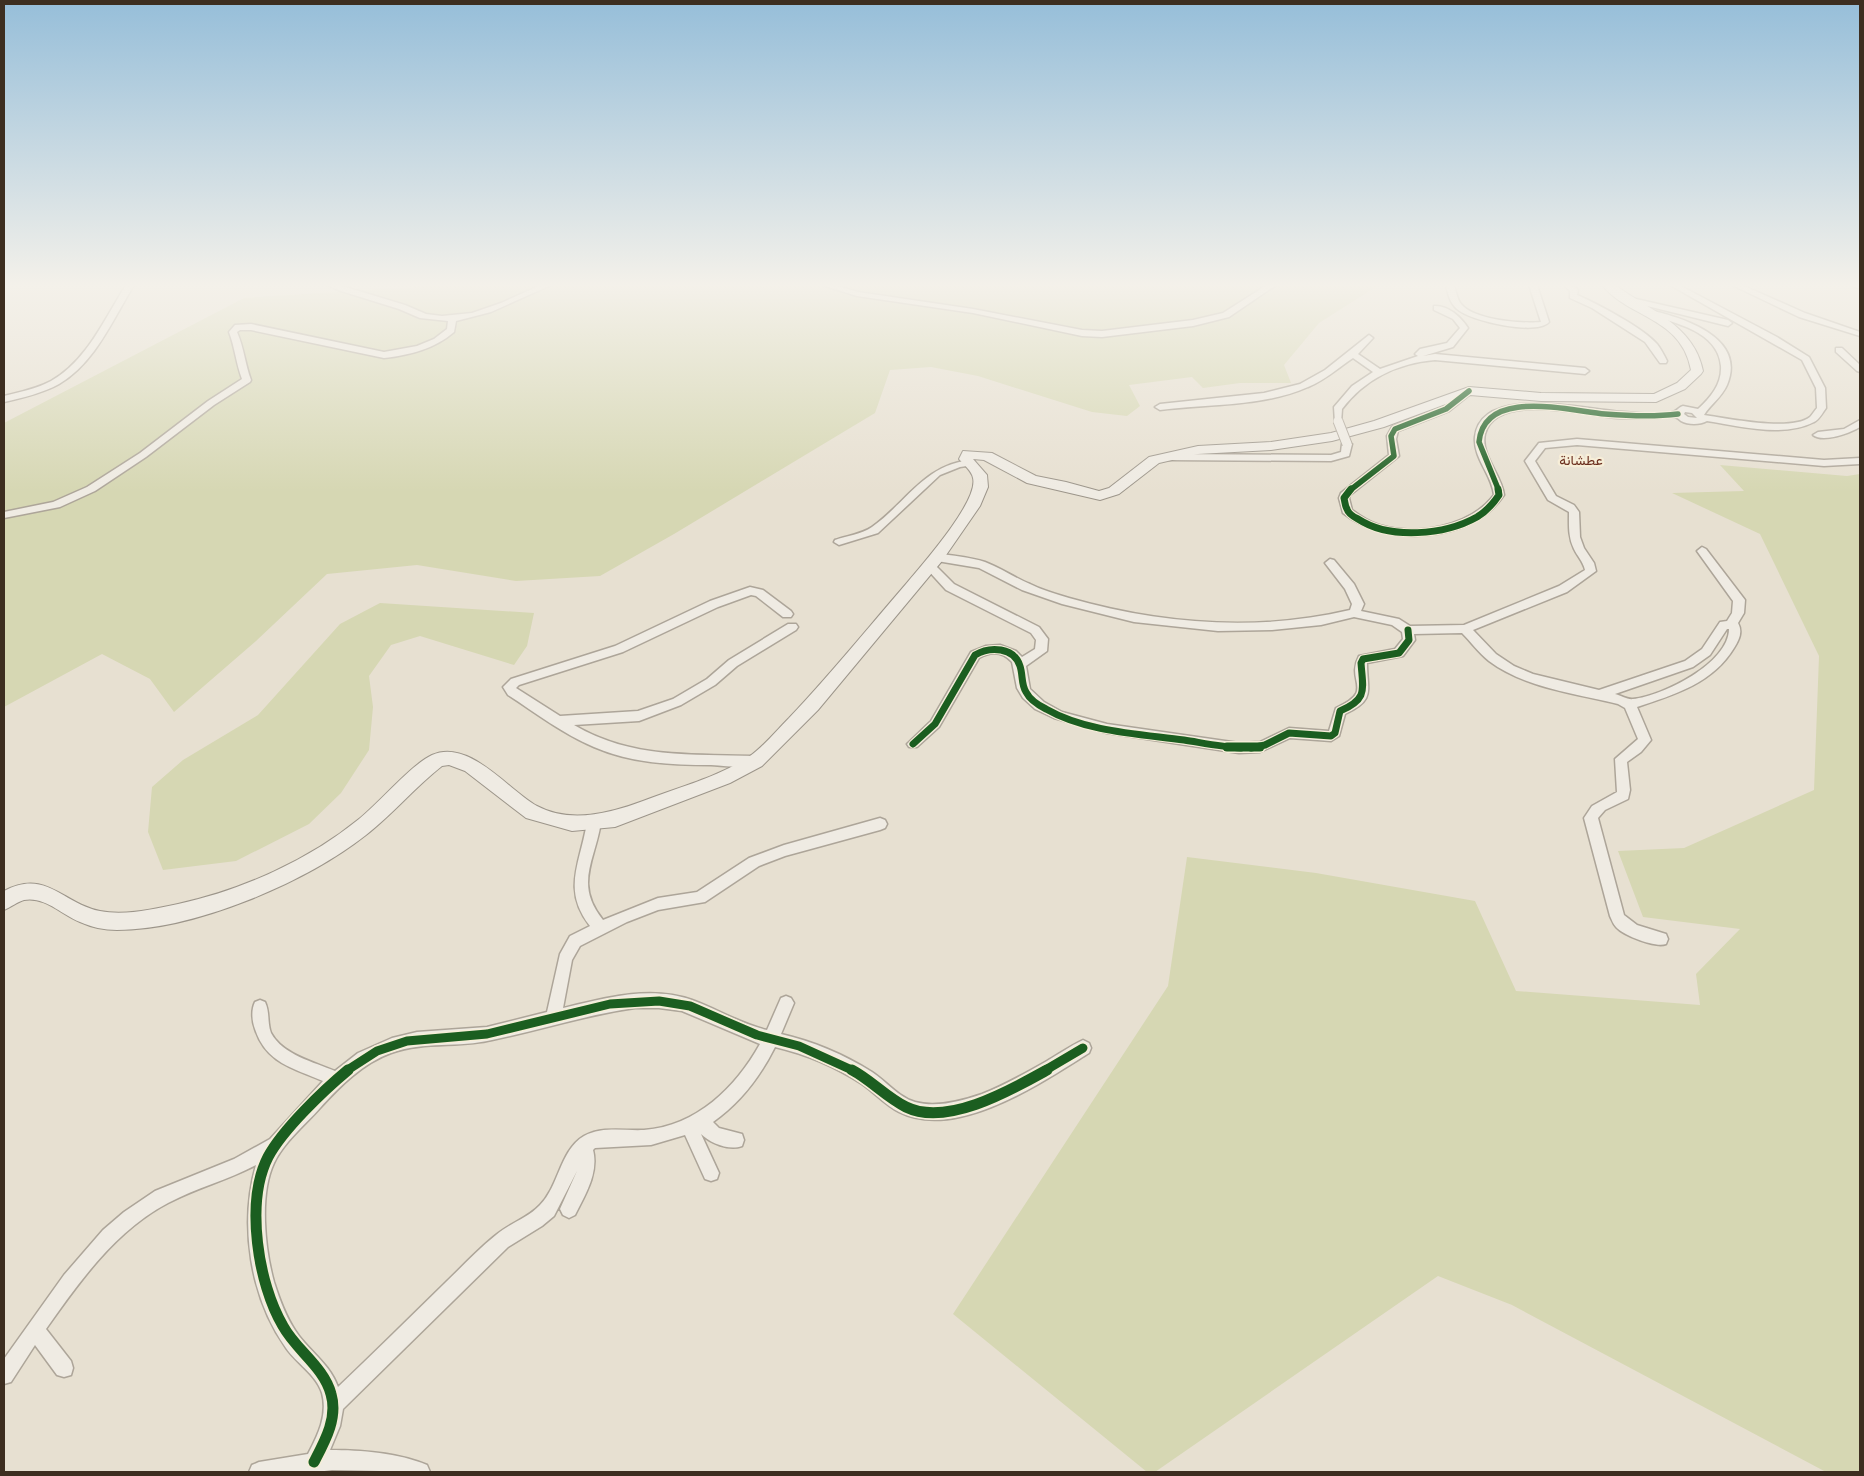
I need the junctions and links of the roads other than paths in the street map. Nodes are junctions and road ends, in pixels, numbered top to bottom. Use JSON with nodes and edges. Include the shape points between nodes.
{"nodes":[{"id":1,"x":84,"y":354,"type":"edge"},
{"id":2,"x":240,"y":354,"type":"edge"},
{"id":3,"x":379,"y":354,"type":"edge"},
{"id":4,"x":392,"y":354,"type":"edge"},
{"id":5,"x":1353,"y":354,"type":"joint"},
{"id":6,"x":1419,"y":354,"type":"edge"},
{"id":7,"x":1659,"y":354,"type":"edge"},
{"id":8,"x":1692,"y":354,"type":"edge"},
{"id":9,"x":1722,"y":354,"type":"edge"},
{"id":10,"x":1796,"y":354,"type":"edge"},
{"id":11,"x":1807,"y":354,"type":"edge"},
{"id":12,"x":1843,"y":354,"type":"edge"},
{"id":13,"x":1413,"y":359,"type":"junction"},
{"id":14,"x":1663,"y":361,"type":"dead end"},
{"id":15,"x":1819,"y":362,"type":"dead end"},
{"id":16,"x":1860,"y":369,"type":"edge"},
{"id":17,"x":1585,"y":371,"type":"dead end"},
{"id":18,"x":1379,"y":372,"type":"junction"},
{"id":19,"x":1823,"y":372,"type":"dead end"},
{"id":20,"x":1469,"y":390,"type":"junction"},
{"id":21,"x":4,"y":399,"type":"edge"},
{"id":22,"x":1160,"y":407,"type":"dead end"},
{"id":23,"x":1700,"y":412,"type":"junction"},
{"id":24,"x":1682,"y":417,"type":"junction"},
{"id":25,"x":1840,"y":423,"type":"dead end"},
{"id":26,"x":1860,"y":423,"type":"edge"},
{"id":27,"x":1169,"y":457,"type":"junction"},
{"id":28,"x":1860,"y":461,"type":"edge"},
{"id":29,"x":971,"y":463,"type":"junction"},
{"id":30,"x":4,"y":515,"type":"edge"},
{"id":31,"x":839,"y":542,"type":"dead end"},
{"id":32,"x":1702,"y":551,"type":"dead end"},
{"id":33,"x":933,"y":562,"type":"junction"},
{"id":34,"x":1330,"y":563,"type":"dead end"},
{"id":35,"x":1354,"y":613,"type":"junction"},
{"id":36,"x":787,"y":614,"type":"dead end"},
{"id":37,"x":1730,"y":624,"type":"junction"},
{"id":38,"x":792,"y":626,"type":"dead end"},
{"id":39,"x":1465,"y":629,"type":"junction"},
{"id":40,"x":1408,"y":630,"type":"junction"},
{"id":41,"x":1020,"y":664,"type":"junction"},
{"id":42,"x":1601,"y":694,"type":"junction"},
{"id":43,"x":1630,"y":705,"type":"junction"},
{"id":44,"x":560,"y":721,"type":"junction"},
{"id":45,"x":913,"y":744,"type":"dead end"},
{"id":46,"x":756,"y":761,"type":"junction"},
{"id":47,"x":594,"y":822,"type":"junction"},
{"id":48,"x":880,"y":824,"type":"dead end"},
{"id":49,"x":4,"y":901,"type":"edge"},
{"id":50,"x":600,"y":927,"type":"junction"},
{"id":51,"x":1661,"y":939,"type":"dead end"},
{"id":52,"x":786,"y":1003,"type":"dead end"},
{"id":53,"x":260,"y":1007,"type":"dead end"},
{"id":54,"x":553,"y":1019,"type":"junction"},
{"id":55,"x":771,"y":1040,"type":"junction"},
{"id":56,"x":1084,"y":1048,"type":"dead end"},
{"id":57,"x":336,"y":1079,"type":"junction"},
{"id":58,"x":695,"y":1124,"type":"junction"},
{"id":59,"x":736,"y":1140,"type":"dead end"},
{"id":60,"x":276,"y":1144,"type":"junction"},
{"id":61,"x":584,"y":1146,"type":"junction"},
{"id":62,"x":711,"y":1174,"type":"dead end"},
{"id":63,"x":569,"y":1210,"type":"dead end"},
{"id":64,"x":35,"y":1330,"type":"junction"},
{"id":65,"x":64,"y":1368,"type":"dead end"},
{"id":66,"x":4,"y":1375,"type":"edge"},
{"id":67,"x":334,"y":1404,"type":"junction"},
{"id":68,"x":314,"y":1462,"type":"junction"},
{"id":69,"x":259,"y":1472,"type":"edge"},
{"id":70,"x":420,"y":1472,"type":"edge"}],
"edges":[{"from":1,"to":21,"type":"street","via":[[72,370],[47,386]]},
{"from":2,"to":30,"type":"street","via":[[247,380],[143,455],[85,493],[56,505]]},
{"from":3,"to":4,"type":"street"},
{"from":5,"to":18,"type":"street"},
{"from":5,"to":22,"type":"street","via":[[1319,378],[1299,387],[1277,393]]},
{"from":6,"to":13,"type":"street"},
{"from":7,"to":14,"type":"street"},
{"from":8,"to":20,"type":"main road","via":[[1697,361],[1697,371],[1691,379],[1656,398],[1583,399]]},
{"from":9,"to":23,"type":"street","via":[[1726,375],[1724,384]]},
{"from":10,"to":19,"type":"street"},
{"from":11,"to":15,"type":"street"},
{"from":12,"to":16,"type":"street"},
{"from":13,"to":17,"type":"street","via":[[1435,357]]},
{"from":13,"to":18,"type":"street"},
{"from":18,"to":27,"type":"street","bridge":true,"via":[[1340,404],[1336,412],[1347,444],[1346,454],[1339,458]]},
{"from":20,"to":24,"type":"street","via":[[1446,409],[1395,429],[1391,436],[1395,452],[1392,458],[1346,493],[1347,511],[1379,529],[1438,530],[1469,521],[1497,499],[1499,490],[1480,446],[1483,426],[1497,412],[1516,406]]},
{"from":20,"to":27,"type":"main road","via":[[1332,437],[1271,446],[1198,450]]},
{"from":23,"to":24,"type":"street"},
{"from":23,"to":24,"type":"street","via":[[1683,409]]},
{"from":23,"to":25,"type":"street","via":[[1712,412],[1728,421],[1811,428]]},
{"from":23,"to":26,"type":"street","via":[[1807,434],[1846,432]]},
{"from":27,"to":29,"type":"main road","via":[[1149,462],[1114,491],[1100,496],[1032,480],[987,456],[968,454],[966,458]]},
{"from":28,"to":39,"type":"street","via":[[1824,463],[1577,442],[1542,445],[1530,460],[1552,498],[1574,512],[1575,537],[1579,549],[1590,563],[1591,571],[1563,589]]},
{"from":29,"to":31,"type":"street","via":[[937,472],[874,532]]},
{"from":29,"to":33,"type":"main road","via":[[980,474],[981,487],[975,503]]},
{"from":32,"to":37,"type":"street","via":[[1739,600],[1738,617]]},
{"from":33,"to":35,"type":"street","via":[[982,565],[1026,587],[1066,601],[1167,623],[1272,626],[1321,621]]},
{"from":33,"to":41,"type":"street","via":[[950,587],[1035,630],[1042,640],[1041,651]]},
{"from":33,"to":46,"type":"main road","via":[[812,705]]},
{"from":34,"to":35,"type":"street","via":[[1355,596],[1358,604]]},
{"from":35,"to":40,"type":"street","via":[[1395,622]]},
{"from":36,"to":44,"type":"street","via":[[759,592],[750,591],[714,604],[619,650],[511,684],[512,692]]},
{"from":37,"to":42,"type":"street","via":[[1724,625],[1706,652],[1689,664]]},
{"from":37,"to":43,"type":"street","via":[[1736,631],[1730,644],[1706,674],[1679,688]]},
{"from":38,"to":44,"type":"street","via":[[677,702],[639,716]]},
{"from":39,"to":40,"type":"street"},
{"from":39,"to":42,"type":"street","via":[[1510,669],[1530,678]]},
{"from":40,"to":41,"type":"street","via":[[1409,640],[1399,653],[1363,659],[1363,694],[1356,704],[1340,711],[1335,733],[1331,736],[1289,733],[1274,743],[1257,748],[1235,748],[1130,733],[1058,715],[1031,699],[1024,689]]},
{"from":41,"to":45,"type":"street","via":[[1002,650],[982,649],[975,655],[935,724]]},
{"from":42,"to":43,"type":"street"},
{"from":43,"to":51,"type":"street","via":[[1644,740],[1621,759],[1623,795],[1602,805],[1591,818],[1616,909],[1615,917],[1631,929]]},
{"from":44,"to":46,"type":"street","via":[[598,744],[630,754]]},
{"from":46,"to":47,"type":"main road","via":[[686,793],[615,819]]},
{"from":47,"to":49,"type":"main road","via":[[572,823],[533,813],[471,766],[449,758],[428,766],[374,818],[330,850],[282,876],[211,903],[121,922],[84,915],[51,896],[29,890],[18,892]]},
{"from":47,"to":50,"type":"street","via":[[579,886],[586,908]]},
{"from":48,"to":50,"type":"street","via":[[754,862],[700,898],[658,904]]},
{"from":50,"to":54,"type":"street","via":[[575,941],[569,949]]},
{"from":52,"to":55,"type":"street"},
{"from":53,"to":57,"type":"street","via":[[261,1028],[270,1047]]},
{"from":54,"to":55,"type":"street","via":[[598,1007],[659,1001],[684,1005]]},
{"from":54,"to":57,"type":"street","via":[[485,1034],[410,1040],[384,1047],[362,1058]]},
{"from":55,"to":56,"type":"street","via":[[797,1046],[842,1065],[916,1111],[941,1112],[959,1109],[1004,1092]]},
{"from":55,"to":58,"type":"street","via":[[739,1090],[728,1102]]},
{"from":57,"to":60,"type":"street"},
{"from":58,"to":59,"type":"street","via":[[714,1135]]},
{"from":58,"to":61,"type":"street","via":[[643,1138],[597,1139]]},
{"from":58,"to":62,"type":"street"},
{"from":60,"to":64,"type":"street","via":[[236,1167],[170,1193],[128,1218],[96,1251]]},
{"from":60,"to":67,"type":"street","via":[[265,1164],[259,1188],[256,1214],[261,1256],[281,1324],[294,1344],[321,1372]]},
{"from":61,"to":63,"type":"street","via":[[588,1158],[586,1172]]},
{"from":61,"to":67,"type":"street","via":[[548,1211],[502,1242]]},
{"from":64,"to":65,"type":"street"},
{"from":64,"to":66,"type":"street"},
{"from":67,"to":68,"type":"street","via":[[331,1425]]},
{"from":68,"to":69,"type":"street"},
{"from":68,"to":70,"type":"street","via":[[354,1460]]}]}
